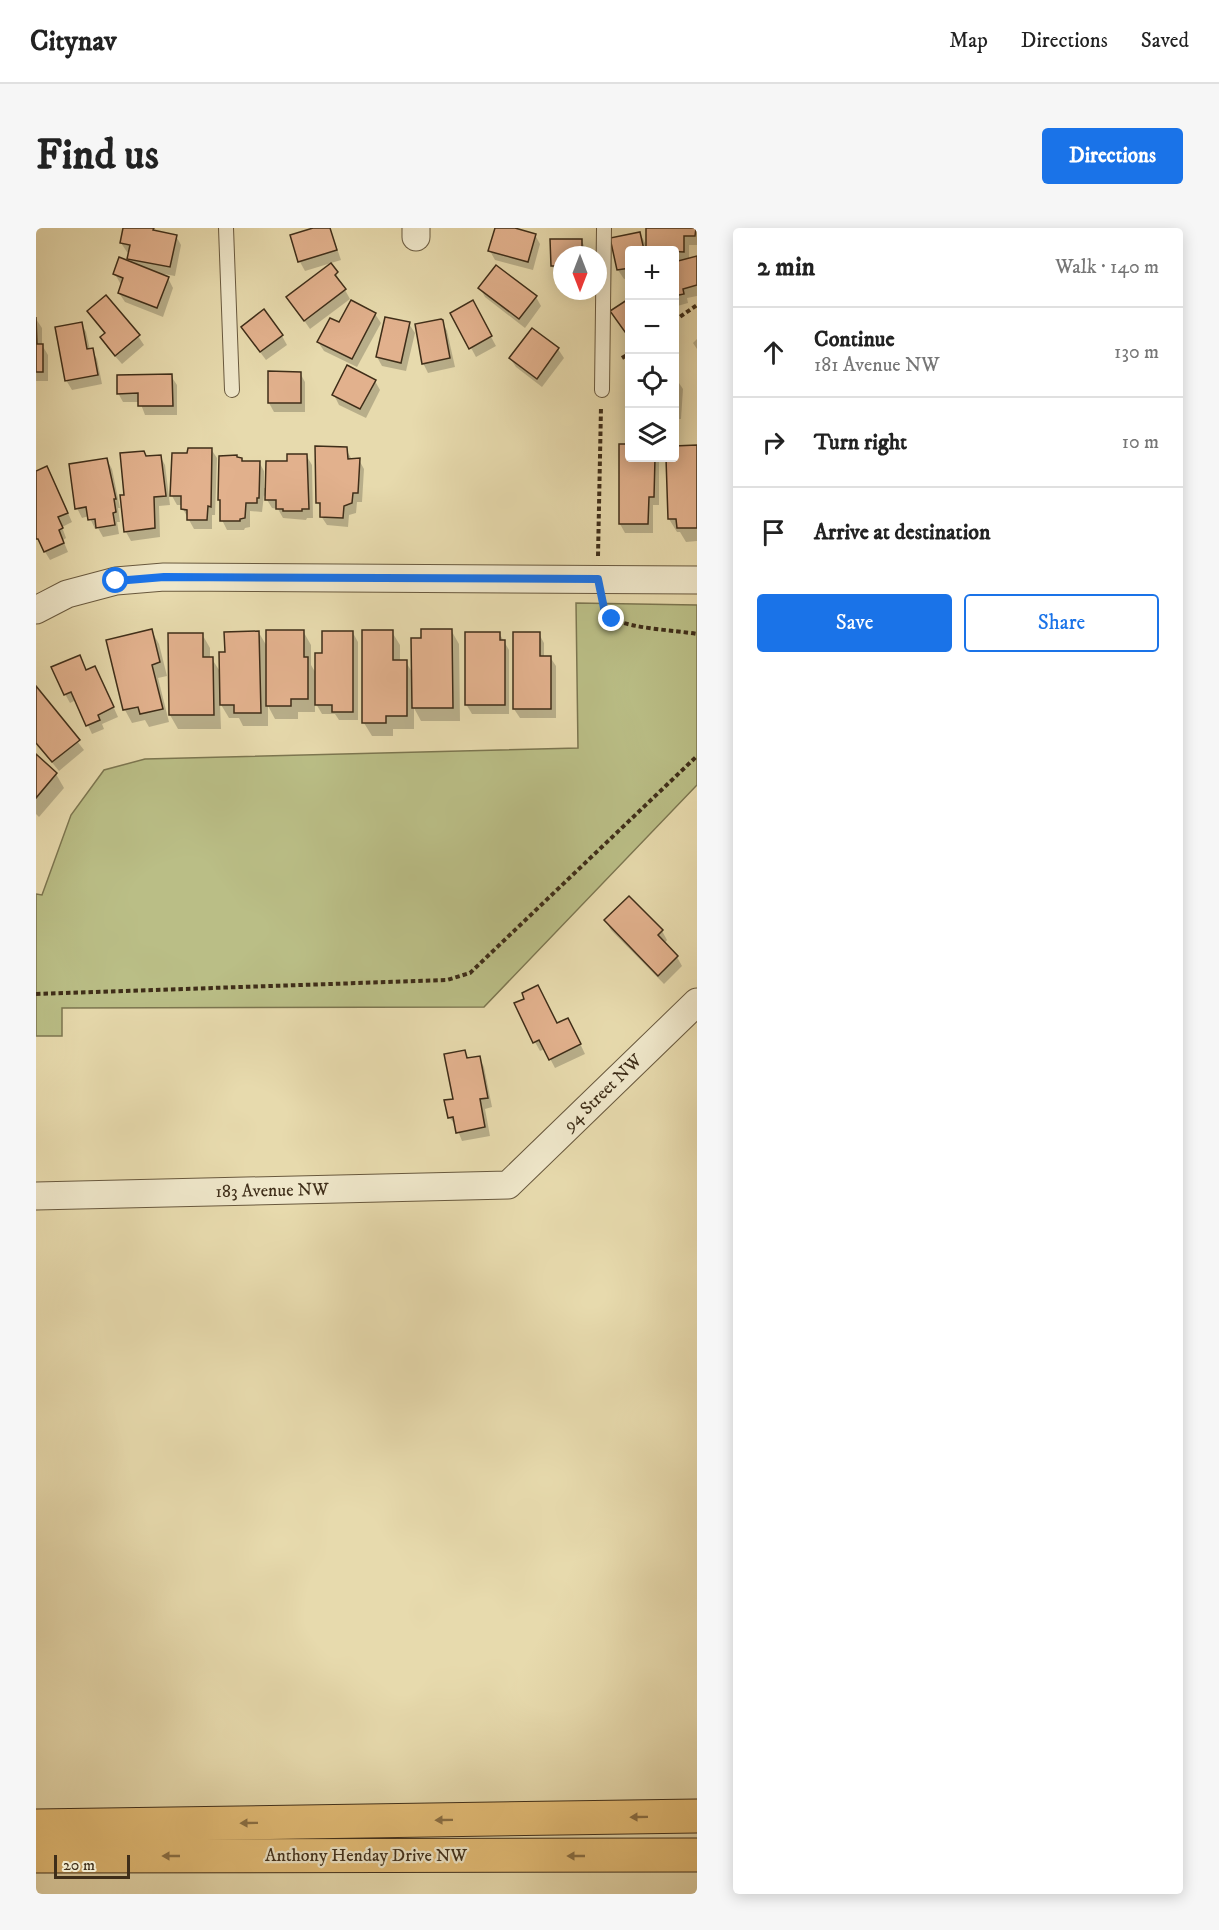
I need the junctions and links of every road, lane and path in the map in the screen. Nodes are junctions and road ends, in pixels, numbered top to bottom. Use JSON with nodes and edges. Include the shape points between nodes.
{"nodes":[{"id":1,"x":226,"y":228,"type":"edge"},
{"id":2,"x":604,"y":228,"type":"edge"},
{"id":3,"x":697,"y":305,"type":"edge"},
{"id":4,"x":679,"y":318,"type":"edge"},
{"id":5,"x":232,"y":390,"type":"dead end"},
{"id":6,"x":602,"y":390,"type":"joint"},
{"id":7,"x":598,"y":579,"type":"junction"},
{"id":8,"x":697,"y":580,"type":"edge"},
{"id":9,"x":36,"y":610,"type":"edge"},
{"id":10,"x":697,"y":634,"type":"edge"},
{"id":11,"x":697,"y":756,"type":"edge"},
{"id":12,"x":36,"y":994,"type":"edge"},
{"id":13,"x":697,"y":1002,"type":"edge"},
{"id":14,"x":508,"y":1185,"type":"joint"},
{"id":15,"x":36,"y":1196,"type":"edge"},
{"id":16,"x":697,"y":1816,"type":"edge"},
{"id":17,"x":36,"y":1826,"type":"edge"},
{"id":18,"x":697,"y":1855,"type":"edge"},
{"id":19,"x":36,"y":1857,"type":"edge"}],
"edges":[{"from":1,"to":5,"type":"lane"},
{"from":2,"to":6,"type":"lane"},
{"from":3,"to":4,"type":"path"},
{"from":6,"to":7,"type":"path"},
{"from":7,"to":8,"type":"street"},
{"from":7,"to":9,"type":"street","via":[[164,577],[116,581],[67,594]]},
{"from":7,"to":10,"type":"path","via":[[605,613],[612,619]]},
{"from":11,"to":12,"type":"path","via":[[470,973],[447,980]]},
{"from":13,"to":14,"type":"street","name":"94 Street NW"},
{"from":14,"to":15,"type":"street","name":"183 Avenue NW"},
{"from":16,"to":17,"type":"highway","one_way":true},
{"from":18,"to":19,"type":"highway","name":"Anthony Henday Drive NW","one_way":true}]}
